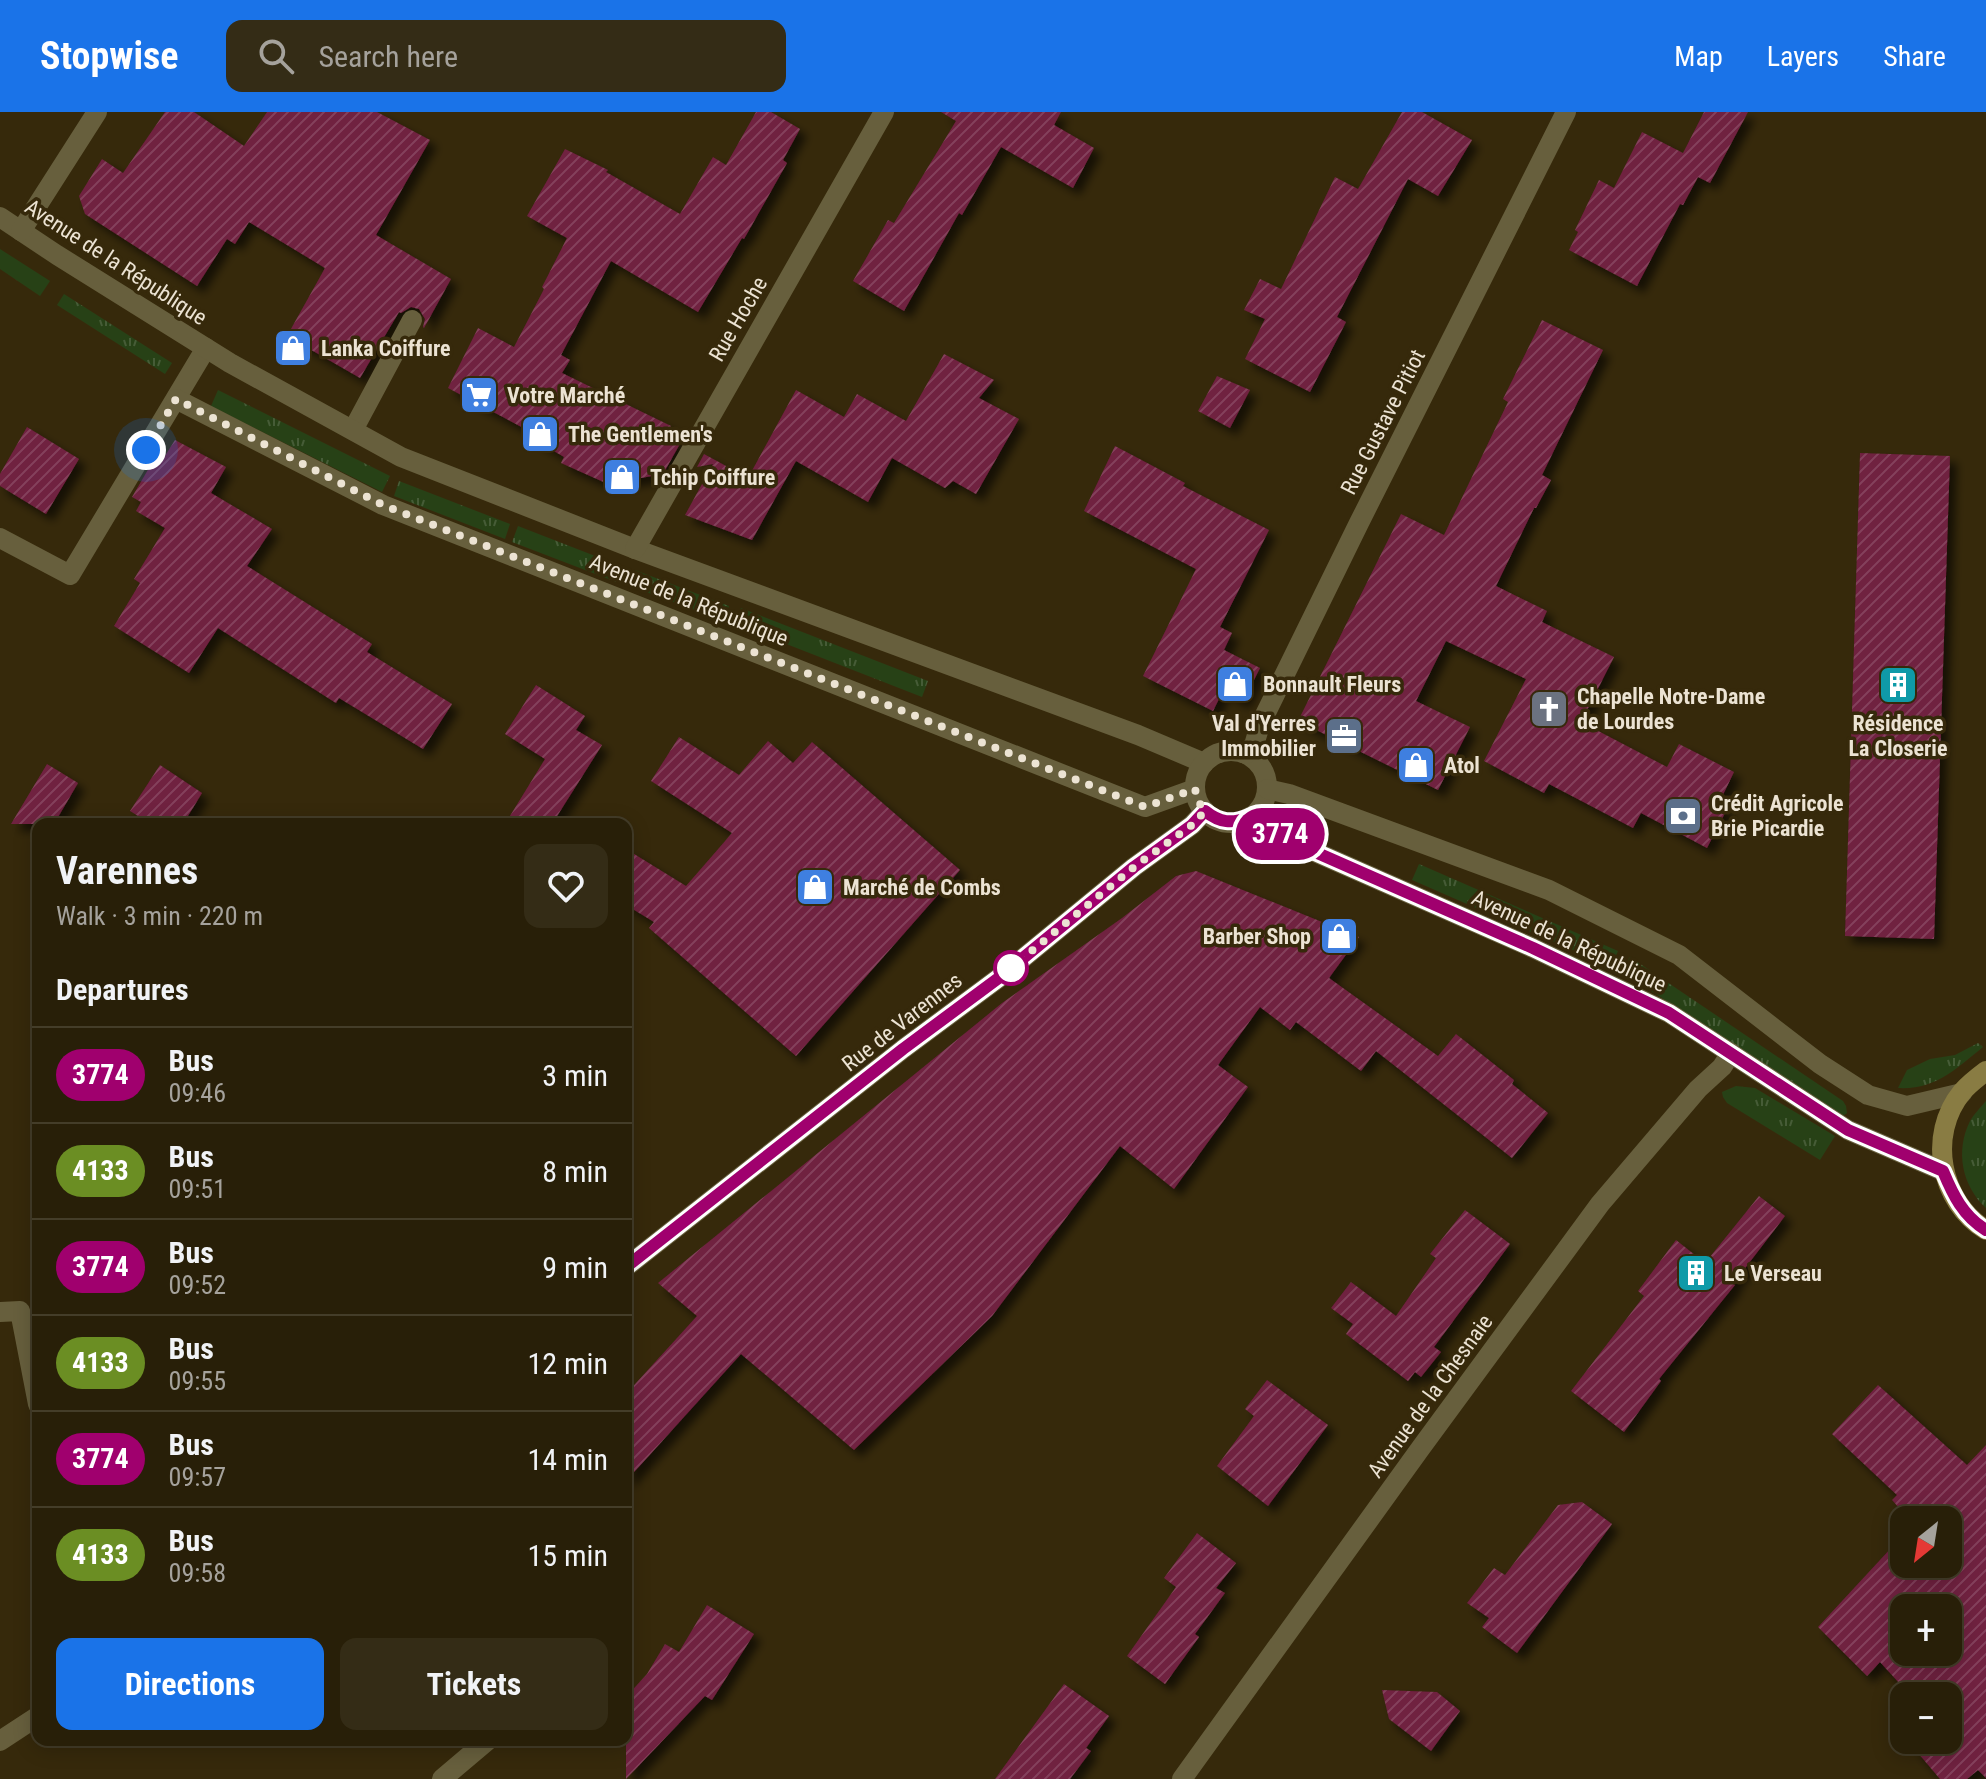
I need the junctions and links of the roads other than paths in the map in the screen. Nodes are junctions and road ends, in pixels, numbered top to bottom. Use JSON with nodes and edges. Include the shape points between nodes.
{"nodes":[{"id":1,"x":97,"y":112,"type":"edge"},
{"id":2,"x":884,"y":112,"type":"edge"},
{"id":3,"x":1566,"y":112,"type":"edge"},
{"id":4,"x":0,"y":217,"type":"edge"},
{"id":5,"x":21,"y":231,"type":"junction"},
{"id":6,"x":412,"y":320,"type":"dead end"},
{"id":7,"x":206,"y":348,"type":"junction"},
{"id":8,"x":176,"y":399,"type":"junction"},
{"id":9,"x":353,"y":430,"type":"junction"},
{"id":10,"x":0,"y":538,"type":"edge"},
{"id":11,"x":635,"y":549,"type":"junction"},
{"id":12,"x":1246,"y":754,"type":"junction"},
{"id":13,"x":1204,"y":763,"type":"junction"},
{"id":14,"x":1195,"y":789,"type":"junction"},
{"id":15,"x":1267,"y":789,"type":"junction"},
{"id":16,"x":1205,"y":811,"type":"junction"},
{"id":17,"x":1249,"y":817,"type":"junction"},
{"id":18,"x":1731,"y":1053,"type":"junction"},
{"id":19,"x":1986,"y":1071,"type":"edge"},
{"id":20,"x":1962,"y":1093,"type":"junction"},
{"id":21,"x":1943,"y":1171,"type":"junction"},
{"id":22,"x":1986,"y":1230,"type":"edge"},
{"id":23,"x":632,"y":1262,"type":"edge"},
{"id":24,"x":0,"y":1312,"type":"edge"},
{"id":25,"x":32,"y":1373,"type":"edge"},
{"id":26,"x":32,"y":1720,"type":"edge"},
{"id":27,"x":0,"y":1741,"type":"edge"},
{"id":28,"x":481,"y":1746,"type":"edge"},
{"id":29,"x":446,"y":1775,"type":"edge"},
{"id":30,"x":1182,"y":1779,"type":"edge"}],
"edges":[{"from":1,"to":5,"type":"street"},
{"from":2,"to":11,"type":"street","name":"Rue Hoche"},
{"from":3,"to":12,"type":"street","name":"Rue Gustave Pitiot"},
{"from":4,"to":5,"type":"street","name":"Avenue de la République"},
{"from":5,"to":7,"type":"street","name":"Avenue de la République"},
{"from":6,"to":9,"type":"street"},
{"from":7,"to":8,"type":"street","name":"Avenue de la République"},
{"from":7,"to":9,"type":"street","name":"Avenue de la République"},
{"from":8,"to":10,"type":"street","name":"Avenue de la République","via":[[70,575]]},
{"from":8,"to":14,"type":"street","name":"Avenue de la République","via":[[383,505],[1145,807]]},
{"from":9,"to":11,"type":"street","name":"Avenue de la République","via":[[401,457]]},
{"from":11,"to":13,"type":"street","name":"Avenue de la République"},
{"from":12,"to":13,"type":"street","via":[[1223,752]]},
{"from":12,"to":15,"type":"street","via":[[1261,768]]},
{"from":13,"to":14,"type":"street"},
{"from":14,"to":16,"type":"street"},
{"from":15,"to":17,"type":"street"},
{"from":15,"to":20,"type":"street","name":"Avenue de la République","via":[[1549,890],[1679,955],[1868,1095],[1907,1106]]},
{"from":16,"to":17,"type":"street","via":[[1226,822]]},
{"from":16,"to":23,"type":"street","name":"Rue de Varennes"},
{"from":17,"to":18,"type":"street","name":"Avenue de la République","via":[[1669,1013]]},
{"from":18,"to":21,"type":"street","name":"Avenue de la République","via":[[1848,1130]]},
{"from":18,"to":30,"type":"street","name":"Avenue de la Chesnaie","via":[[1600,1204]]},
{"from":19,"to":20,"type":"main road"},
{"from":20,"to":21,"type":"main road","via":[[1941,1143]]},
{"from":21,"to":22,"type":"main road","via":[[1955,1200]]},
{"from":24,"to":25,"type":"street","via":[[20,1311]]},
{"from":26,"to":27,"type":"street"},
{"from":28,"to":29,"type":"street"}]}
